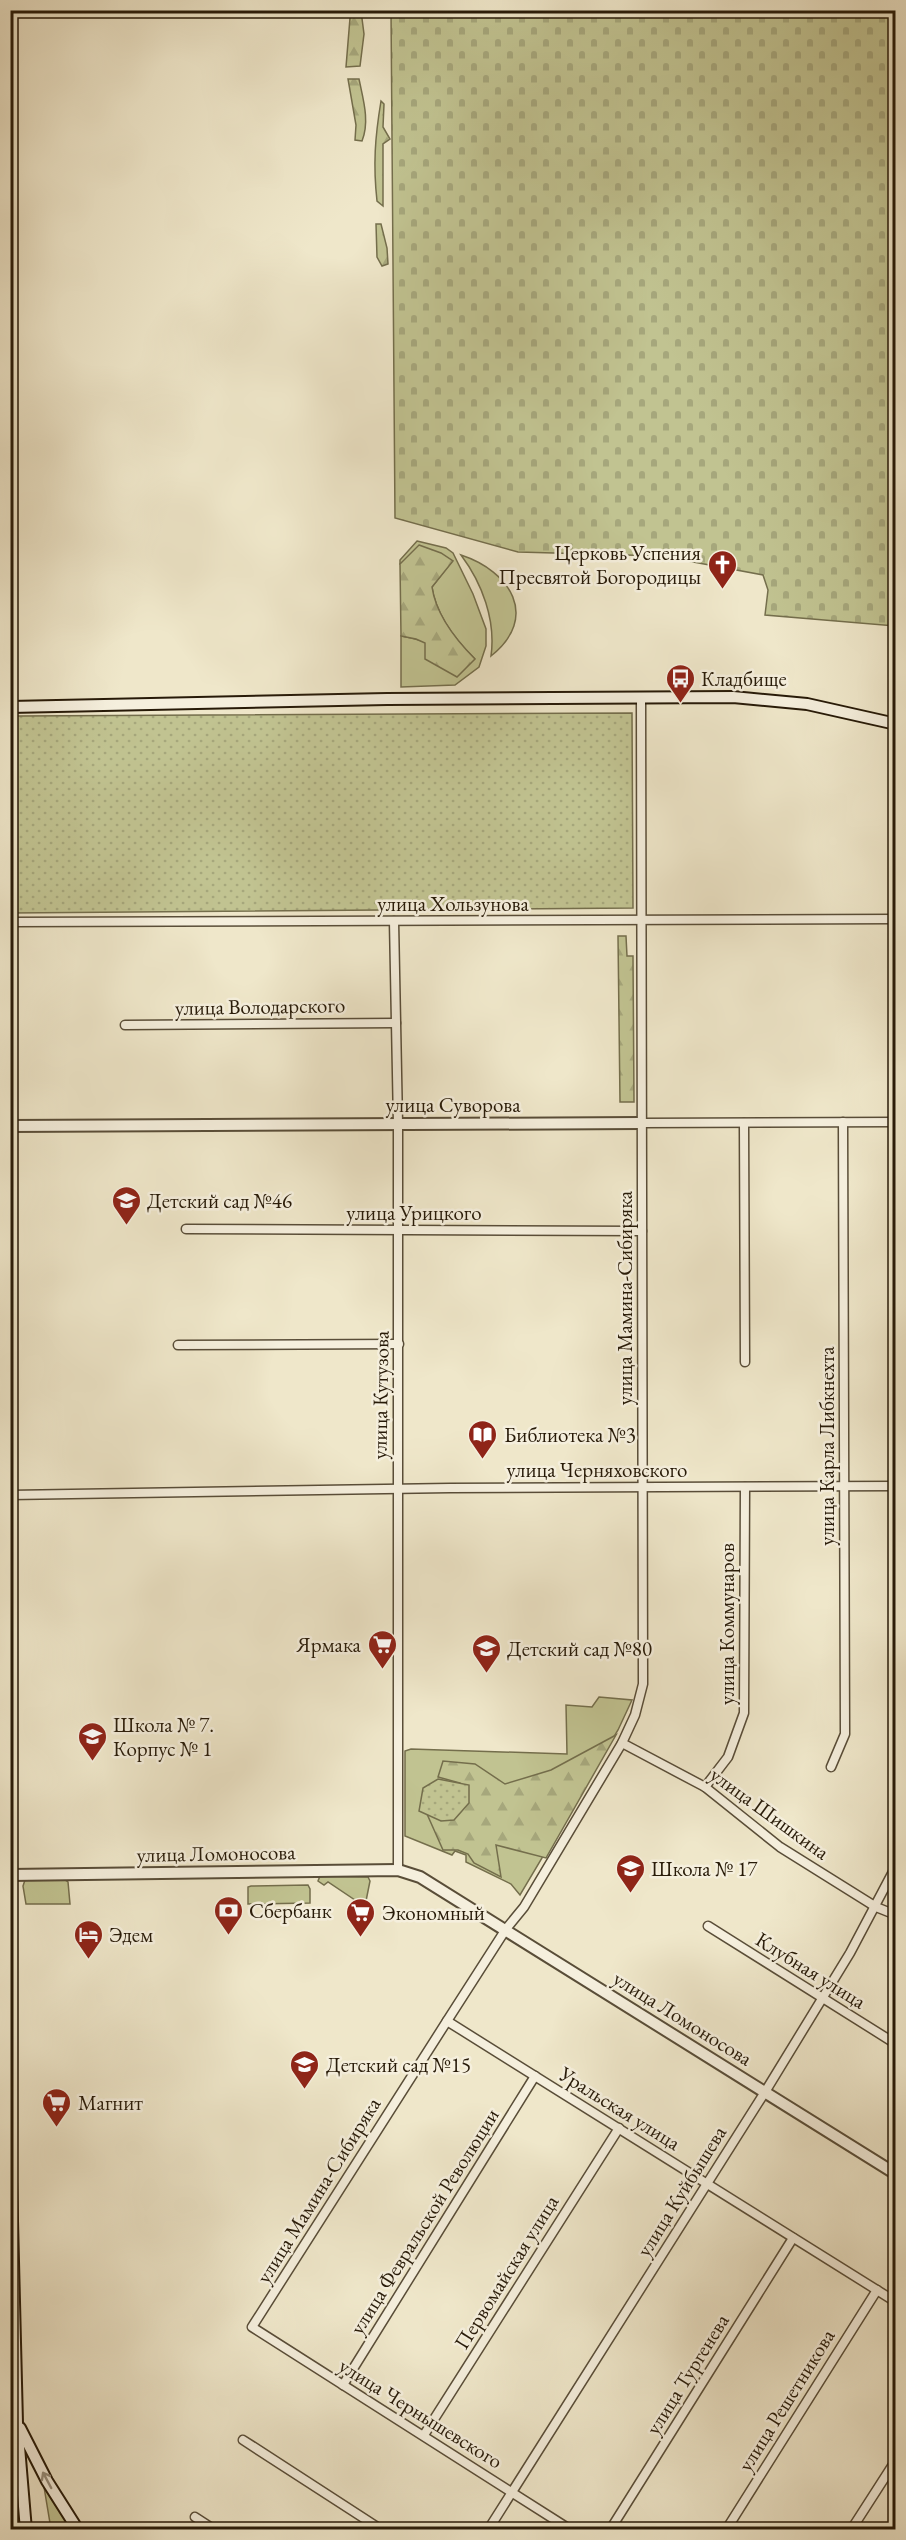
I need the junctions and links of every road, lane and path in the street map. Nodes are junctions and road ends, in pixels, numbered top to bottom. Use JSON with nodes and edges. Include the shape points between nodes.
{"nodes":[{"id":1,"x":641,"y":698,"type":"junction"},
{"id":2,"x":10,"y":707,"type":"edge"},
{"id":3,"x":896,"y":724,"type":"edge"},
{"id":4,"x":896,"y":919,"type":"edge"},
{"id":5,"x":641,"y":920,"type":"junction"},
{"id":6,"x":394,"y":921,"type":"junction"},
{"id":7,"x":10,"y":922,"type":"edge"},
{"id":8,"x":396,"y":1023,"type":"junction"},
{"id":9,"x":125,"y":1025,"type":"dead end"},
{"id":10,"x":843,"y":1122,"type":"junction"},
{"id":11,"x":896,"y":1122,"type":"edge"},
{"id":12,"x":641,"y":1123,"type":"junction"},
{"id":13,"x":744,"y":1123,"type":"junction"},
{"id":14,"x":398,"y":1124,"type":"junction"},
{"id":15,"x":10,"y":1126,"type":"edge"},
{"id":16,"x":186,"y":1228,"type":"dead end"},
{"id":17,"x":398,"y":1230,"type":"junction"},
{"id":18,"x":642,"y":1231,"type":"junction"},
{"id":19,"x":399,"y":1344,"type":"junction"},
{"id":20,"x":178,"y":1346,"type":"dead end"},
{"id":21,"x":745,"y":1362,"type":"dead end"},
{"id":22,"x":745,"y":1486,"type":"junction"},
{"id":23,"x":896,"y":1486,"type":"edge"},
{"id":24,"x":643,"y":1487,"type":"junction"},
{"id":25,"x":844,"y":1487,"type":"junction"},
{"id":26,"x":397,"y":1489,"type":"junction"},
{"id":27,"x":10,"y":1495,"type":"edge"},
{"id":28,"x":622,"y":1743,"type":"junction"},
{"id":29,"x":831,"y":1767,"type":"dead end"},
{"id":30,"x":705,"y":1786,"type":"junction"},
{"id":31,"x":896,"y":1866,"type":"edge"},
{"id":32,"x":398,"y":1870,"type":"junction"},
{"id":33,"x":10,"y":1875,"type":"edge"},
{"id":34,"x":876,"y":1907,"type":"junction"},
{"id":35,"x":896,"y":1916,"type":"edge"},
{"id":36,"x":708,"y":1926,"type":"dead end"},
{"id":37,"x":506,"y":1929,"type":"junction"},
{"id":38,"x":822,"y":1998,"type":"junction"},
{"id":39,"x":447,"y":2021,"type":"junction"},
{"id":40,"x":896,"y":2044,"type":"edge"},
{"id":41,"x":535,"y":2076,"type":"junction"},
{"id":42,"x":765,"y":2092,"type":"junction"},
{"id":43,"x":619,"y":2128,"type":"junction"},
{"id":44,"x":10,"y":2140,"type":"edge"},
{"id":45,"x":896,"y":2174,"type":"edge"},
{"id":46,"x":707,"y":2184,"type":"junction"},
{"id":47,"x":794,"y":2238,"type":"junction"},
{"id":48,"x":877,"y":2290,"type":"junction"},
{"id":49,"x":896,"y":2302,"type":"edge"},
{"id":50,"x":252,"y":2327,"type":"joint"},
{"id":51,"x":342,"y":2385,"type":"junction"},
{"id":52,"x":17,"y":2422,"type":"junction"},
{"id":53,"x":424,"y":2435,"type":"junction"},
{"id":54,"x":243,"y":2440,"type":"dead end"},
{"id":55,"x":896,"y":2460,"type":"edge"},
{"id":56,"x":512,"y":2492,"type":"junction"},
{"id":57,"x":195,"y":2517,"type":"dead end"},
{"id":58,"x":26,"y":2529,"type":"edge"},
{"id":59,"x":78,"y":2529,"type":"edge"},
{"id":60,"x":215,"y":2529,"type":"edge"},
{"id":61,"x":382,"y":2529,"type":"edge"},
{"id":62,"x":488,"y":2529,"type":"edge"},
{"id":63,"x":571,"y":2529,"type":"edge"},
{"id":64,"x":610,"y":2529,"type":"edge"},
{"id":65,"x":726,"y":2529,"type":"edge"},
{"id":66,"x":851,"y":2529,"type":"edge"}],
"edges":[{"from":1,"to":2,"type":"street"},
{"from":1,"to":3,"type":"street","via":[[734,697],[807,704]]},
{"from":1,"to":5,"type":"street","name":"улица Мамина-Сибиряка"},
{"from":4,"to":5,"type":"street","name":"улица Хользунова"},
{"from":5,"to":6,"type":"street","name":"улица Хользунова"},
{"from":5,"to":12,"type":"street","name":"улица Мамина-Сибиряка"},
{"from":6,"to":7,"type":"street","name":"улица Хользунова"},
{"from":6,"to":8,"type":"street","name":"улица Кутузова"},
{"from":8,"to":9,"type":"street","name":"улица Володарского"},
{"from":8,"to":14,"type":"street","name":"улица Кутузова"},
{"from":10,"to":11,"type":"street","name":"улица Суворова"},
{"from":10,"to":13,"type":"street","name":"улица Суворова"},
{"from":10,"to":25,"type":"street","name":"улица Карла Либкнехта"},
{"from":12,"to":13,"type":"street","name":"улица Суворова"},
{"from":12,"to":14,"type":"street","name":"улица Суворова"},
{"from":12,"to":18,"type":"street","name":"улица Мамина-Сибиряка"},
{"from":13,"to":21,"type":"street"},
{"from":14,"to":15,"type":"street","name":"улица Суворова"},
{"from":14,"to":17,"type":"street","name":"улица Кутузова"},
{"from":16,"to":17,"type":"street","name":"улица Урицкого"},
{"from":17,"to":18,"type":"street","name":"улица Урицкого"},
{"from":17,"to":19,"type":"street","name":"улица Кутузова"},
{"from":18,"to":24,"type":"street","name":"улица Мамина-Сибиряка"},
{"from":19,"to":20,"type":"street"},
{"from":19,"to":26,"type":"street","name":"улица Кутузова"},
{"from":22,"to":24,"type":"street","name":"улица Черняховского"},
{"from":22,"to":25,"type":"street","name":"улица Черняховского"},
{"from":22,"to":30,"type":"street","name":"улица Коммунаров","via":[[744,1713],[728,1756]]},
{"from":23,"to":25,"type":"street","name":"улица Черняховского"},
{"from":24,"to":26,"type":"street","name":"улица Черняховского"},
{"from":24,"to":28,"type":"street","name":"улица Мамина-Сибиряка","via":[[643,1684]]},
{"from":25,"to":29,"type":"street","name":"улица Карла Либкнехта","via":[[845,1734]]},
{"from":26,"to":27,"type":"street","name":"улица Черняховского"},
{"from":26,"to":32,"type":"street","name":"улица Кутузова"},
{"from":28,"to":30,"type":"street","name":"улица Шишкина"},
{"from":28,"to":37,"type":"street","name":"улица Мамина-Сибиряка","via":[[524,1907]]},
{"from":30,"to":34,"type":"street","name":"улица Шишкина","via":[[780,1847]]},
{"from":31,"to":34,"type":"street","name":"улица Куйбышева"},
{"from":32,"to":33,"type":"street","name":"улица Ломоносова"},
{"from":32,"to":37,"type":"street","name":"улица Ломоносова","via":[[420,1877]]},
{"from":34,"to":35,"type":"street","name":"улица Шишкина"},
{"from":34,"to":38,"type":"street","name":"улица Куйбышева"},
{"from":36,"to":38,"type":"street","name":"Клубная улица"},
{"from":37,"to":39,"type":"street","name":"улица Мамина-Сибиряка"},
{"from":37,"to":42,"type":"street","name":"улица Ломоносова"},
{"from":38,"to":40,"type":"street","name":"Клубная улица"},
{"from":38,"to":42,"type":"street","name":"улица Куйбышева"},
{"from":39,"to":41,"type":"street","name":"Уральская улица"},
{"from":39,"to":50,"type":"street","name":"улица Мамина-Сибиряка"},
{"from":41,"to":43,"type":"street","name":"Уральская улица"},
{"from":41,"to":51,"type":"street","name":"улица Февральской Революции"},
{"from":42,"to":45,"type":"street","name":"улица Ломоносова"},
{"from":42,"to":46,"type":"street","name":"улица Куйбышева"},
{"from":43,"to":46,"type":"street","name":"Уральская улица"},
{"from":43,"to":53,"type":"street","name":"Первомайская улица"},
{"from":44,"to":52,"type":"street"},
{"from":46,"to":47,"type":"street","name":"Уральская улица"},
{"from":46,"to":56,"type":"street","name":"улица Куйбышева"},
{"from":47,"to":48,"type":"street","name":"Уральская улица"},
{"from":47,"to":64,"type":"street","name":"улица Тургенева"},
{"from":48,"to":49,"type":"street","name":"Уральская улица"},
{"from":48,"to":65,"type":"street","name":"улица Решетникова"},
{"from":50,"to":51,"type":"street","name":"улица Чернышевского"},
{"from":51,"to":53,"type":"street","name":"улица Чернышевского"},
{"from":52,"to":58,"type":"street"},
{"from":59,"to":52,"type":"street","one_way":true,"via":[[47,2481]]},
{"from":53,"to":56,"type":"street","name":"улица Чернышевского"},
{"from":54,"to":61,"type":"street"},
{"from":55,"to":66,"type":"street"},
{"from":56,"to":62,"type":"street","name":"улица Куйбышева"},
{"from":56,"to":63,"type":"street","name":"улица Чернышевского"},
{"from":57,"to":60,"type":"street"}]}
